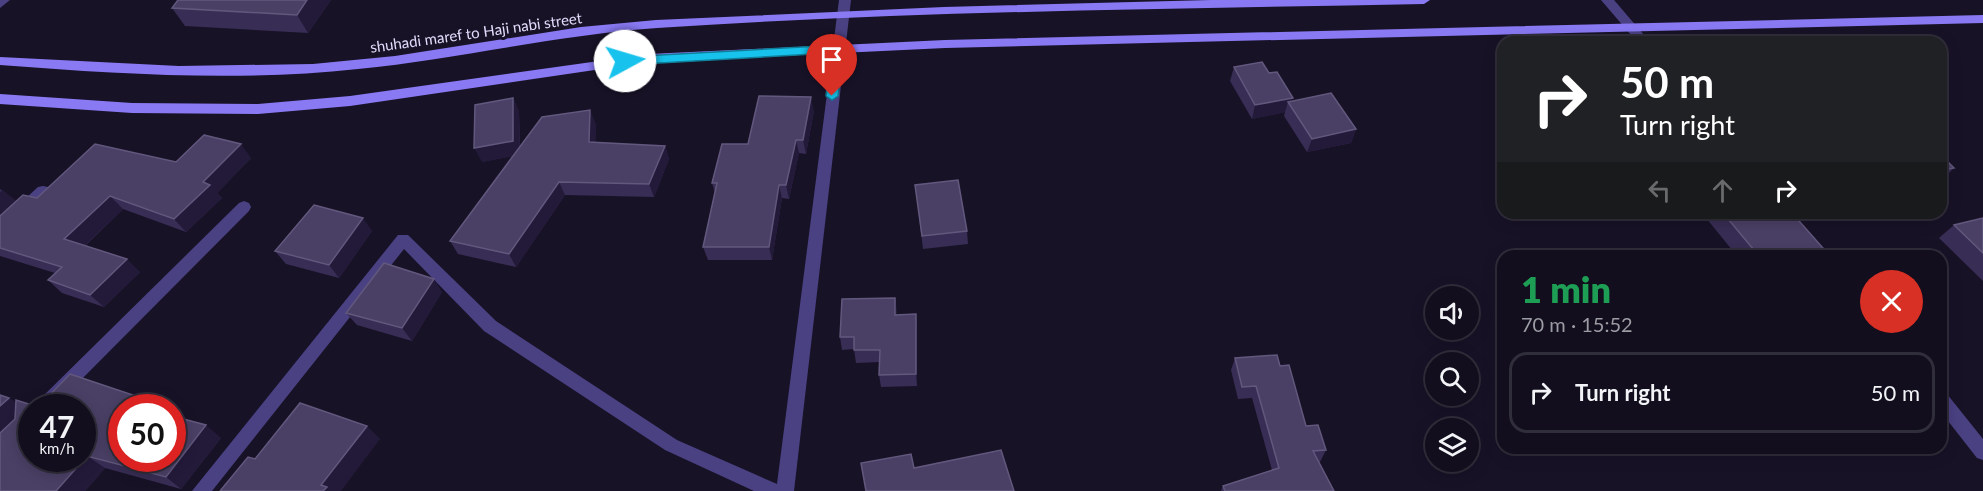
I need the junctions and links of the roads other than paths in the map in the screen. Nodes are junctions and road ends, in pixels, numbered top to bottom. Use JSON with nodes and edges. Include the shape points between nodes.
{"nodes":[{"id":1,"x":4,"y":0,"type":"edge"},
{"id":2,"x":1424,"y":0,"type":"edge"},
{"id":3,"x":1608,"y":0,"type":"edge"},
{"id":4,"x":0,"y":4,"type":"edge"},
{"id":5,"x":844,"y":8,"type":"edge"},
{"id":6,"x":1983,"y":19,"type":"edge"},
{"id":7,"x":1632,"y":28,"type":"junction"},
{"id":8,"x":1639,"y":36,"type":"edge"},
{"id":9,"x":838,"y":49,"type":"junction"},
{"id":10,"x":0,"y":61,"type":"edge"},
{"id":11,"x":0,"y":99,"type":"edge"},
{"id":12,"x":43,"y":191,"type":"edge"},
{"id":13,"x":244,"y":207,"type":"dead end"},
{"id":14,"x":0,"y":231,"type":"edge"},
{"id":15,"x":56,"y":394,"type":"edge"},
{"id":16,"x":1947,"y":407,"type":"edge"},
{"id":17,"x":1983,"y":452,"type":"edge"},
{"id":18,"x":201,"y":491,"type":"edge"},
{"id":19,"x":772,"y":491,"type":"edge"},
{"id":20,"x":785,"y":491,"type":"edge"}],
"edges":[{"from":1,"to":4,"type":"street"},
{"from":2,"to":5,"type":"main road","name":"shuhadi maref to Haji nabi street","via":[[943,10]]},
{"from":3,"to":7,"type":"street"},
{"from":5,"to":9,"type":"street"},
{"from":5,"to":10,"type":"main road","name":"shuhadi maref to Haji nabi street","via":[[652,24],[360,65],[278,72],[163,71]]},
{"from":6,"to":7,"type":"main road"},
{"from":7,"to":8,"type":"street"},
{"from":7,"to":9,"type":"main road"},
{"from":9,"to":11,"type":"main road","via":[[648,58],[350,101],[258,109],[132,108]]},
{"from":9,"to":20,"type":"street"},
{"from":12,"to":14,"type":"street"},
{"from":13,"to":15,"type":"street"},
{"from":16,"to":17,"type":"street"},
{"from":18,"to":19,"type":"street","via":[[403,239],[490,326],[671,445]]}]}
